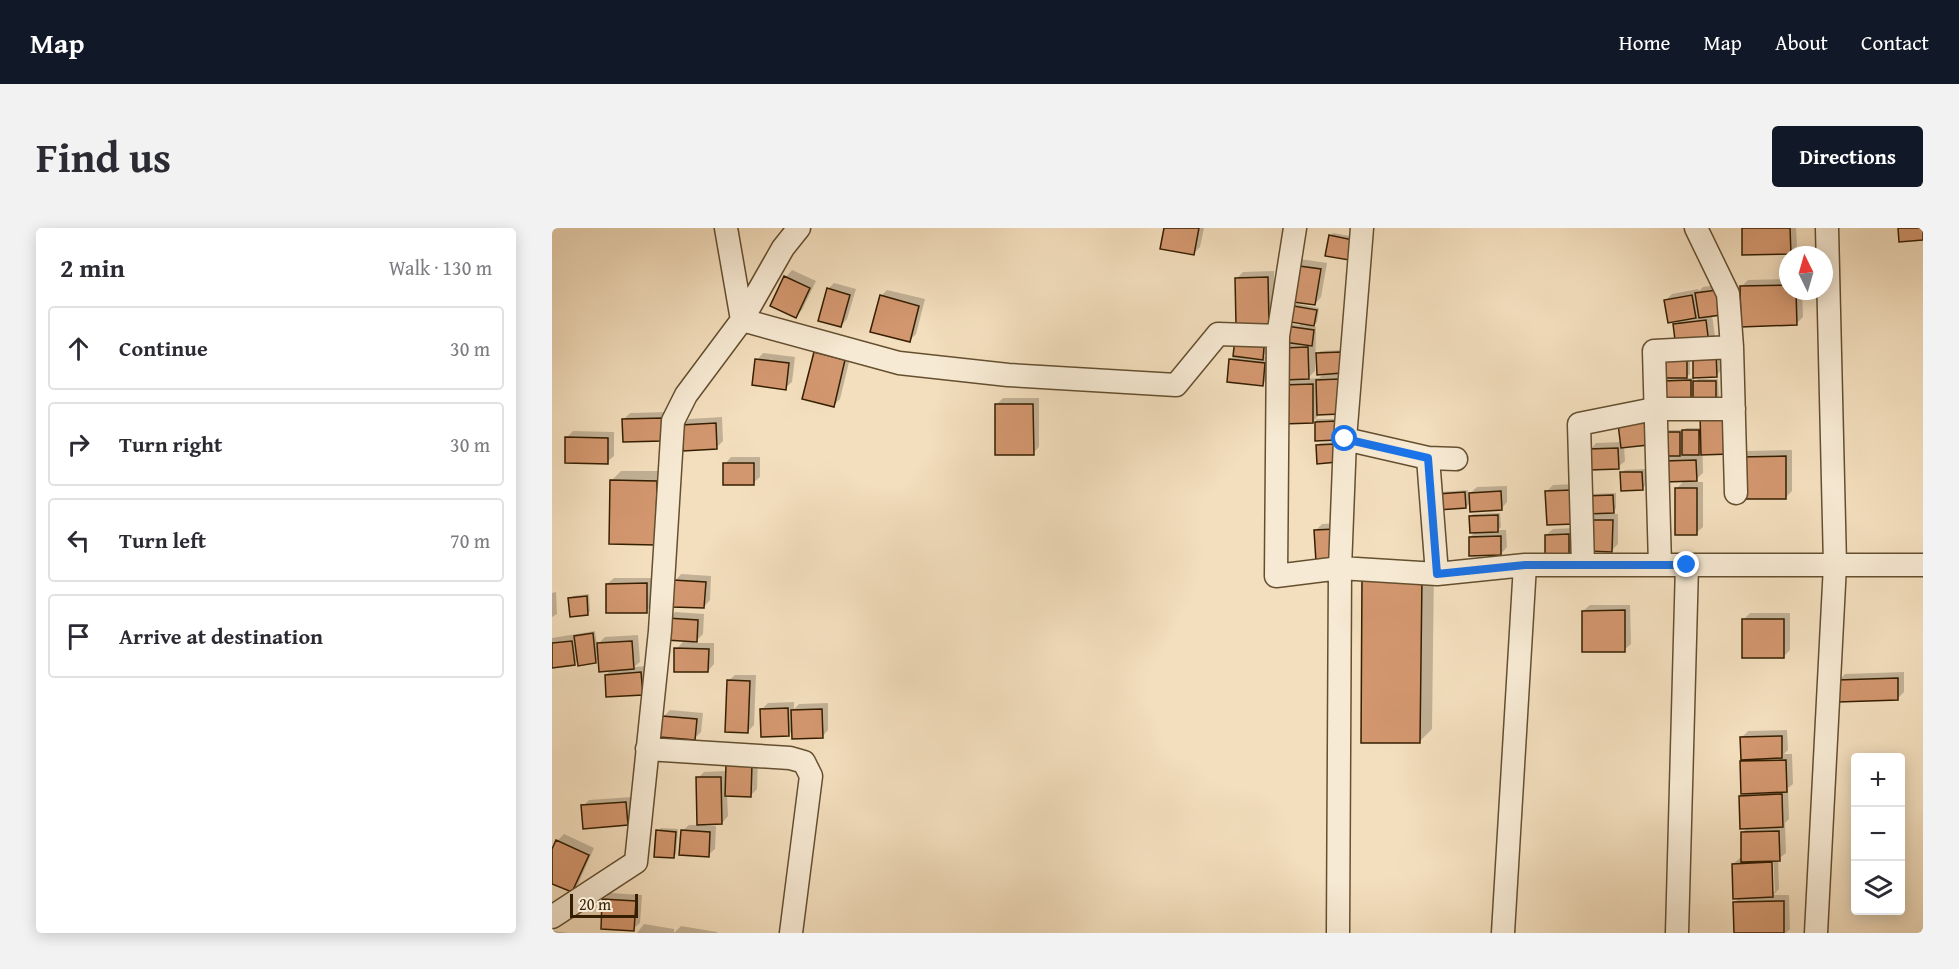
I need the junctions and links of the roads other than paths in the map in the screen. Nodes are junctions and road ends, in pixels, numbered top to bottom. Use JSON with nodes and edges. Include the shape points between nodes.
{"nodes":[{"id":1,"x":726,"y":228,"type":"edge"},
{"id":2,"x":799,"y":228,"type":"edge"},
{"id":3,"x":1295,"y":228,"type":"edge"},
{"id":4,"x":1362,"y":228,"type":"edge"},
{"id":5,"x":1696,"y":228,"type":"edge"},
{"id":6,"x":1827,"y":228,"type":"edge"},
{"id":7,"x":742,"y":320,"type":"junction"},
{"id":8,"x":1278,"y":336,"type":"junction"},
{"id":9,"x":1732,"y":347,"type":"junction"},
{"id":10,"x":1734,"y":409,"type":"junction"},
{"id":11,"x":1654,"y":410,"type":"junction"},
{"id":12,"x":1345,"y":439,"type":"junction"},
{"id":13,"x":1428,"y":458,"type":"junction"},
{"id":14,"x":1456,"y":459,"type":"dead end"},
{"id":15,"x":1736,"y":493,"type":"dead end"},
{"id":16,"x":1525,"y":565,"type":"junction"},
{"id":17,"x":1583,"y":565,"type":"junction"},
{"id":18,"x":1660,"y":565,"type":"junction"},
{"id":19,"x":1687,"y":565,"type":"junction"},
{"id":20,"x":1835,"y":565,"type":"junction"},
{"id":21,"x":1923,"y":565,"type":"edge"},
{"id":22,"x":1340,"y":568,"type":"junction"},
{"id":23,"x":1437,"y":574,"type":"junction"},
{"id":24,"x":647,"y":749,"type":"junction"},
{"id":25,"x":552,"y":917,"type":"edge"},
{"id":26,"x":791,"y":933,"type":"edge"},
{"id":27,"x":1338,"y":933,"type":"edge"},
{"id":28,"x":1503,"y":933,"type":"edge"},
{"id":29,"x":1677,"y":933,"type":"edge"},
{"id":30,"x":1816,"y":933,"type":"edge"}],
"edges":[{"from":1,"to":7,"type":"street"},
{"from":2,"to":7,"type":"street","via":[[783,248]]},
{"from":3,"to":8,"type":"street"},
{"from":4,"to":12,"type":"street"},
{"from":5,"to":9,"type":"street","via":[[1728,294]]},
{"from":6,"to":20,"type":"street"},
{"from":7,"to":8,"type":"street","via":[[899,363],[1008,375],[1176,385],[1218,334]]},
{"from":7,"to":24,"type":"street","via":[[686,394],[673,421],[660,631]]},
{"from":8,"to":22,"type":"street","via":[[1276,576]]},
{"from":9,"to":10,"type":"street"},
{"from":9,"to":11,"type":"street","via":[[1654,351]]},
{"from":10,"to":11,"type":"street"},
{"from":10,"to":15,"type":"street"},
{"from":11,"to":17,"type":"street","via":[[1579,423]]},
{"from":11,"to":18,"type":"street"},
{"from":12,"to":13,"type":"street"},
{"from":12,"to":22,"type":"street"},
{"from":13,"to":14,"type":"street"},
{"from":13,"to":23,"type":"street"},
{"from":16,"to":17,"type":"street"},
{"from":16,"to":23,"type":"street"},
{"from":16,"to":28,"type":"street"},
{"from":17,"to":18,"type":"street"},
{"from":18,"to":19,"type":"street"},
{"from":19,"to":20,"type":"street"},
{"from":19,"to":29,"type":"street"},
{"from":20,"to":21,"type":"street"},
{"from":20,"to":30,"type":"street"},
{"from":22,"to":23,"type":"street"},
{"from":22,"to":27,"type":"street"},
{"from":24,"to":25,"type":"street","via":[[636,862]]},
{"from":24,"to":26,"type":"street","via":[[804,762],[811,776]]}]}
